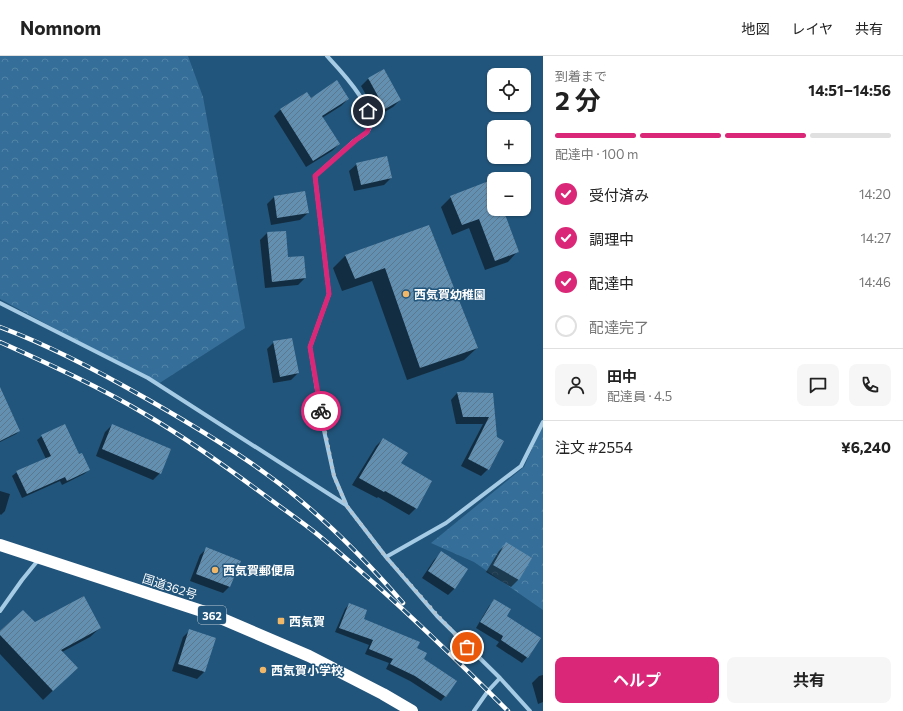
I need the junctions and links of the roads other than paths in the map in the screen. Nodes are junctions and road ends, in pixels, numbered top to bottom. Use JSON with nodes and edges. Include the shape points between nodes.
{"nodes":[{"id":1,"x":327,"y":56,"type":"edge"},
{"id":2,"x":0,"y":304,"type":"edge"},
{"id":3,"x":543,"y":422,"type":"edge"},
{"id":4,"x":346,"y":505,"type":"junction"},
{"id":5,"x":0,"y":545,"type":"edge"},
{"id":6,"x":386,"y":557,"type":"junction"},
{"id":7,"x":39,"y":559,"type":"junction"},
{"id":8,"x":0,"y":611,"type":"edge"},
{"id":9,"x":500,"y":678,"type":"junction"},
{"id":10,"x":412,"y":711,"type":"edge"},
{"id":11,"x":474,"y":711,"type":"edge"},
{"id":12,"x":530,"y":711,"type":"edge"}],
"edges":[{"from":1,"to":4,"type":"street","via":[[353,85],[368,111],[371,122],[367,132],[315,176],[329,294],[310,347],[334,476]]},
{"from":2,"to":4,"type":"street","via":[[148,378]]},
{"from":3,"to":6,"type":"street","via":[[521,466],[446,523]]},
{"from":4,"to":6,"type":"street"},
{"from":5,"to":7,"type":"highway","name":"国道362号","number":"362"},
{"from":6,"to":9,"type":"street","via":[[438,616]]},
{"from":7,"to":8,"type":"street"},
{"from":7,"to":10,"type":"highway","name":"国道362号","number":"362","via":[[211,614],[309,656]]},
{"from":9,"to":11,"type":"street"},
{"from":9,"to":12,"type":"street"}]}
